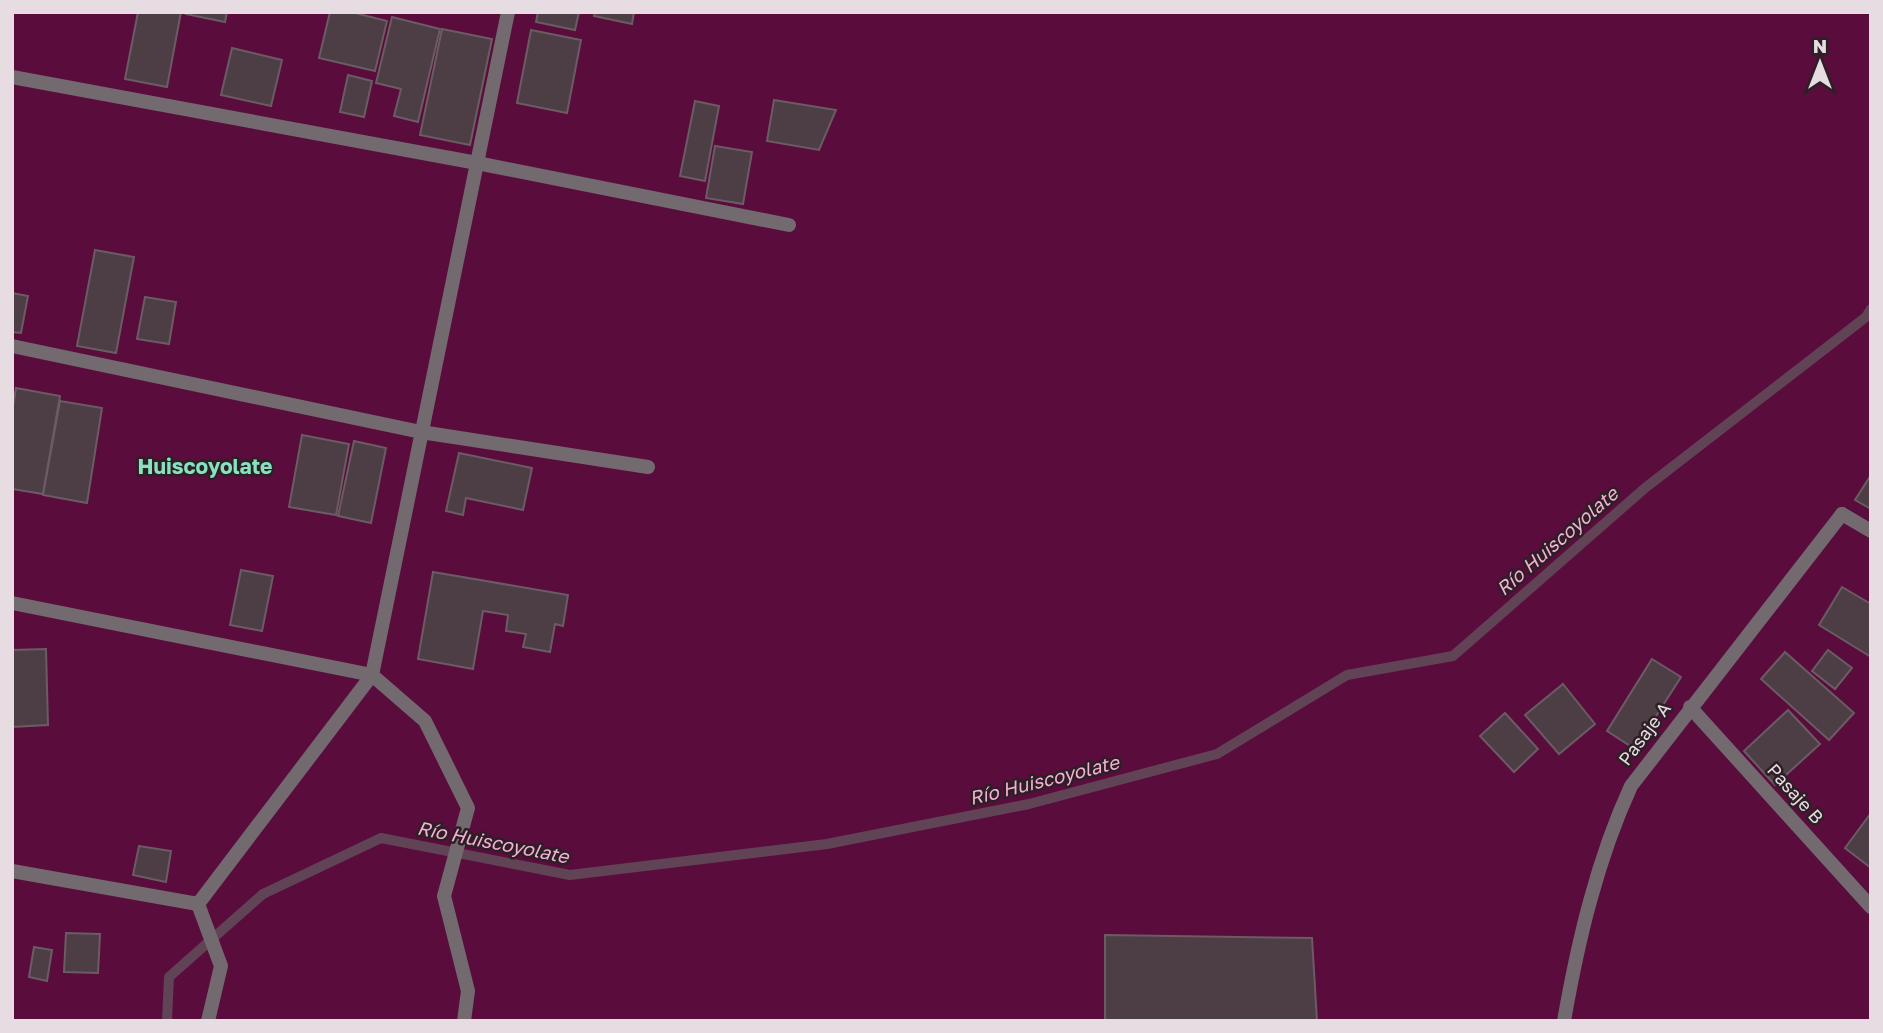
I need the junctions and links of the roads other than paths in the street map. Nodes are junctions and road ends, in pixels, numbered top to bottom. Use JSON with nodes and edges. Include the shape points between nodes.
{"nodes":[{"id":1,"x":508,"y":12,"type":"edge"},
{"id":2,"x":12,"y":77,"type":"edge"},
{"id":3,"x":477,"y":163,"type":"junction"},
{"id":4,"x":789,"y":225,"type":"dead end"},
{"id":5,"x":12,"y":346,"type":"edge"},
{"id":6,"x":422,"y":432,"type":"junction"},
{"id":7,"x":649,"y":467,"type":"dead end"},
{"id":8,"x":1871,"y":531,"type":"edge"},
{"id":9,"x":12,"y":603,"type":"edge"},
{"id":10,"x":372,"y":676,"type":"junction"},
{"id":11,"x":1690,"y":707,"type":"junction"},
{"id":12,"x":12,"y":871,"type":"edge"},
{"id":13,"x":198,"y":904,"type":"junction"},
{"id":14,"x":1871,"y":907,"type":"edge"},
{"id":15,"x":208,"y":1021,"type":"edge"},
{"id":16,"x":464,"y":1021,"type":"edge"},
{"id":17,"x":1564,"y":1021,"type":"edge"}],
"edges":[{"from":1,"to":3,"type":"street"},
{"from":2,"to":3,"type":"street"},
{"from":3,"to":4,"type":"street"},
{"from":3,"to":6,"type":"street"},
{"from":5,"to":6,"type":"street"},
{"from":6,"to":7,"type":"street"},
{"from":6,"to":10,"type":"street"},
{"from":8,"to":11,"type":"street","name":"Pasaje A","via":[[1842,514]]},
{"from":9,"to":10,"type":"street"},
{"from":10,"to":13,"type":"street"},
{"from":10,"to":16,"type":"street","via":[[425,721],[468,808],[444,896],[468,991]]},
{"from":11,"to":14,"type":"street","name":"Pasaje B"},
{"from":11,"to":17,"type":"street","name":"Pasaje A","via":[[1631,786],[1615,820],[1575,954]]},
{"from":12,"to":13,"type":"street"},
{"from":13,"to":15,"type":"street","via":[[220,966]]}]}
